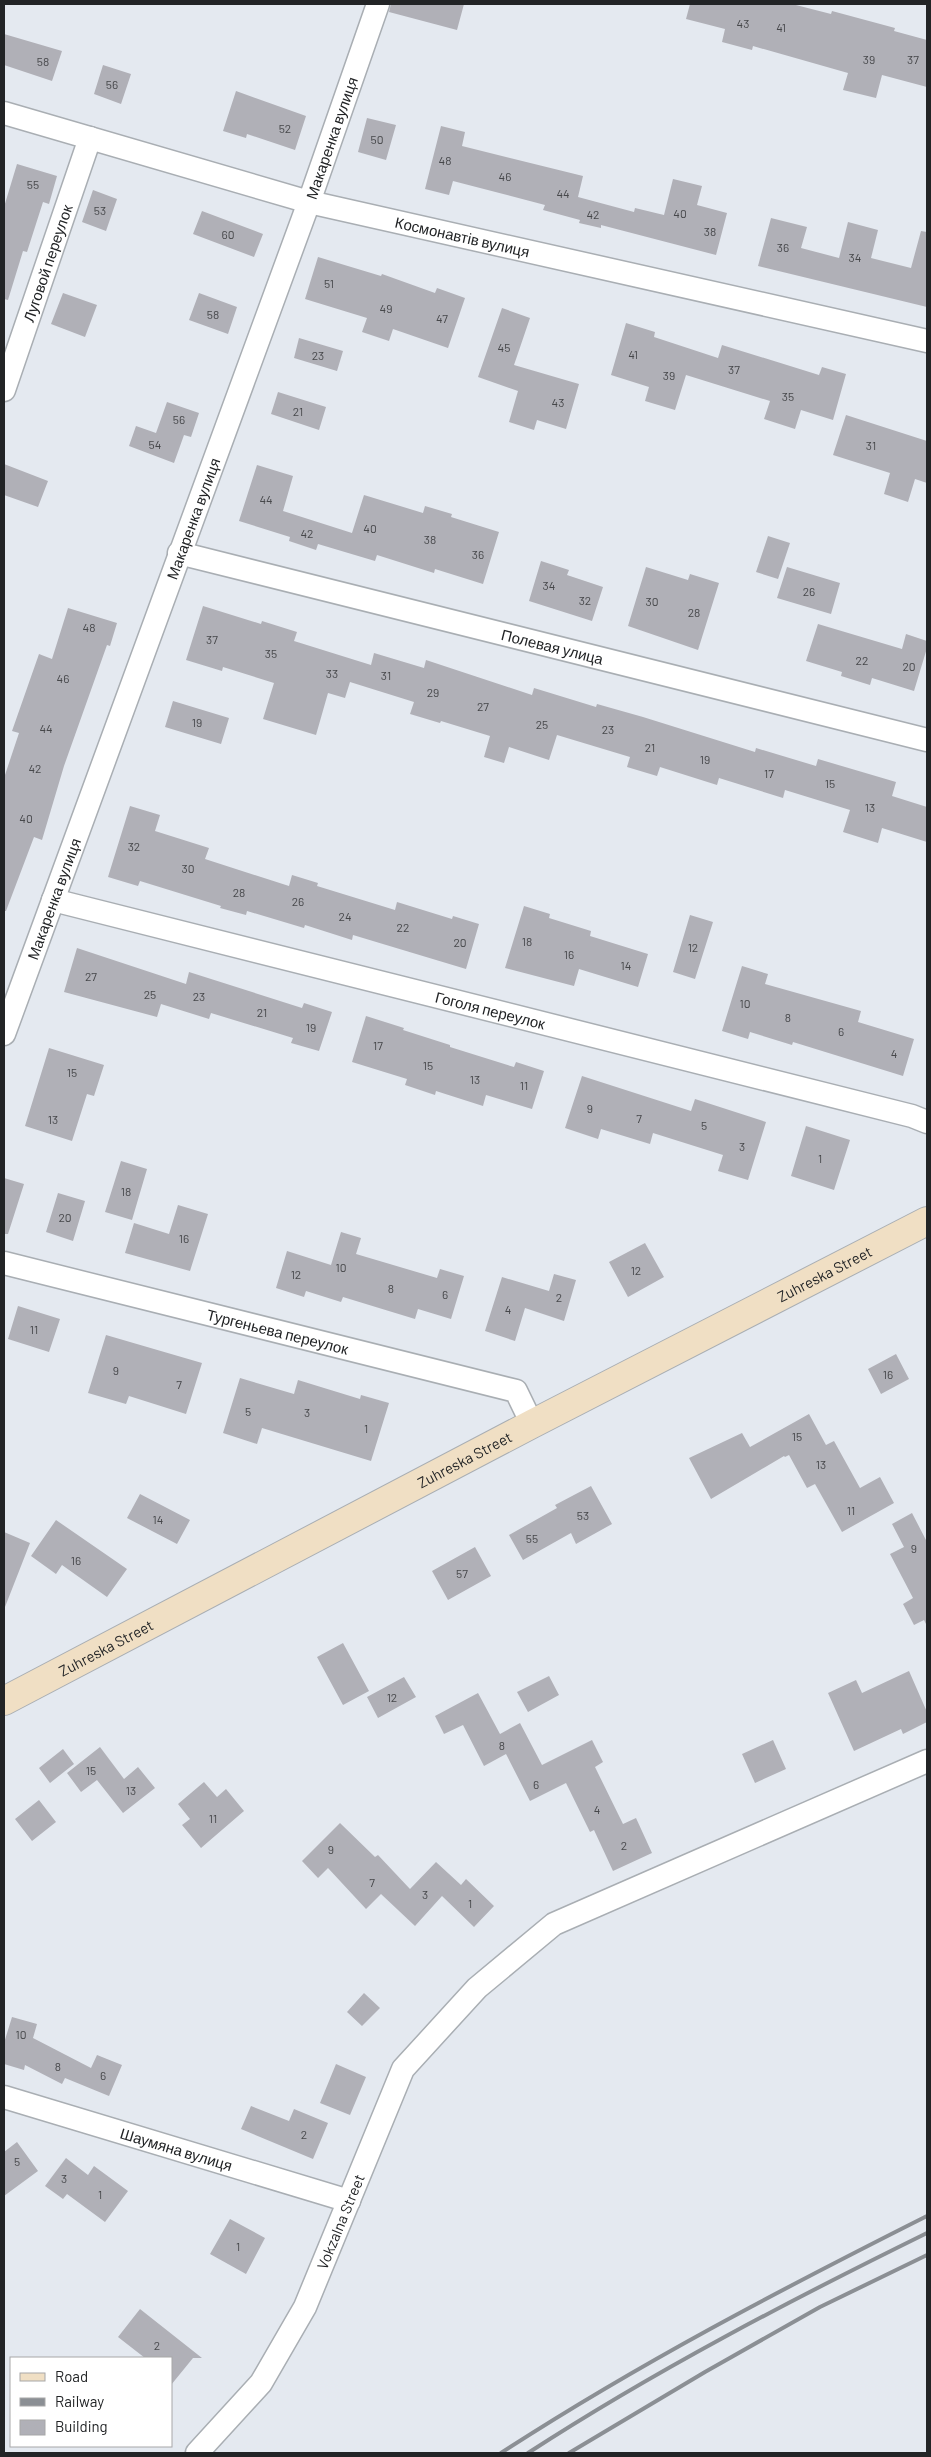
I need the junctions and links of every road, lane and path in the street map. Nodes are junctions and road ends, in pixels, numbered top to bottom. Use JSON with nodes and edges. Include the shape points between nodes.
{"nodes":[{"id":1,"x":378,"y":4,"type":"edge"},
{"id":2,"x":4,"y":113,"type":"edge"},
{"id":3,"x":90,"y":138,"type":"junction"},
{"id":4,"x":309,"y":202,"type":"junction"},
{"id":5,"x":927,"y":341,"type":"edge"},
{"id":6,"x":4,"y":390,"type":"edge"},
{"id":7,"x":179,"y":553,"type":"junction"},
{"id":8,"x":927,"y":740,"type":"edge"},
{"id":9,"x":53,"y":900,"type":"junction"},
{"id":10,"x":4,"y":1034,"type":"edge"},
{"id":11,"x":927,"y":1122,"type":"edge"},
{"id":12,"x":927,"y":1221,"type":"edge"},
{"id":13,"x":4,"y":1263,"type":"edge"},
{"id":14,"x":532,"y":1424,"type":"junction"},
{"id":15,"x":4,"y":1701,"type":"edge"},
{"id":16,"x":927,"y":1761,"type":"edge"},
{"id":17,"x":4,"y":2097,"type":"edge"},
{"id":18,"x":349,"y":2201,"type":"junction"},
{"id":19,"x":197,"y":2453,"type":"edge"}],
"edges":[{"from":1,"to":4,"type":"street","name":"Макаренка вулиця"},
{"from":2,"to":3,"type":"street","name":"Космонавтів вулиця"},
{"from":3,"to":4,"type":"street","name":"Космонавтів вулиця"},
{"from":3,"to":6,"type":"street","name":"Луговой переулок"},
{"from":4,"to":5,"type":"street","name":"Космонавтів вулиця"},
{"from":4,"to":7,"type":"street","name":"Макаренка вулиця"},
{"from":7,"to":8,"type":"street","name":"Полевая улица"},
{"from":7,"to":9,"type":"street","name":"Макаренка вулиця"},
{"from":9,"to":10,"type":"street","name":"Макаренка вулиця"},
{"from":9,"to":11,"type":"street","name":"Гоголя переулок"},
{"from":12,"to":14,"type":"street","name":"Zuhreska Street"},
{"from":13,"to":14,"type":"street","name":"Тургеньева переулок","via":[[516,1392]]},
{"from":14,"to":15,"type":"street","name":"Zuhreska Street"},
{"from":16,"to":18,"type":"street","name":"Vokzalna Street","via":[[554,1924],[477,1988],[403,2069]]},
{"from":17,"to":18,"type":"street","name":"Шаумяна вулиця"},
{"from":18,"to":19,"type":"street","name":"Vokzalna Street","via":[[304,2307],[261,2383]]}]}
